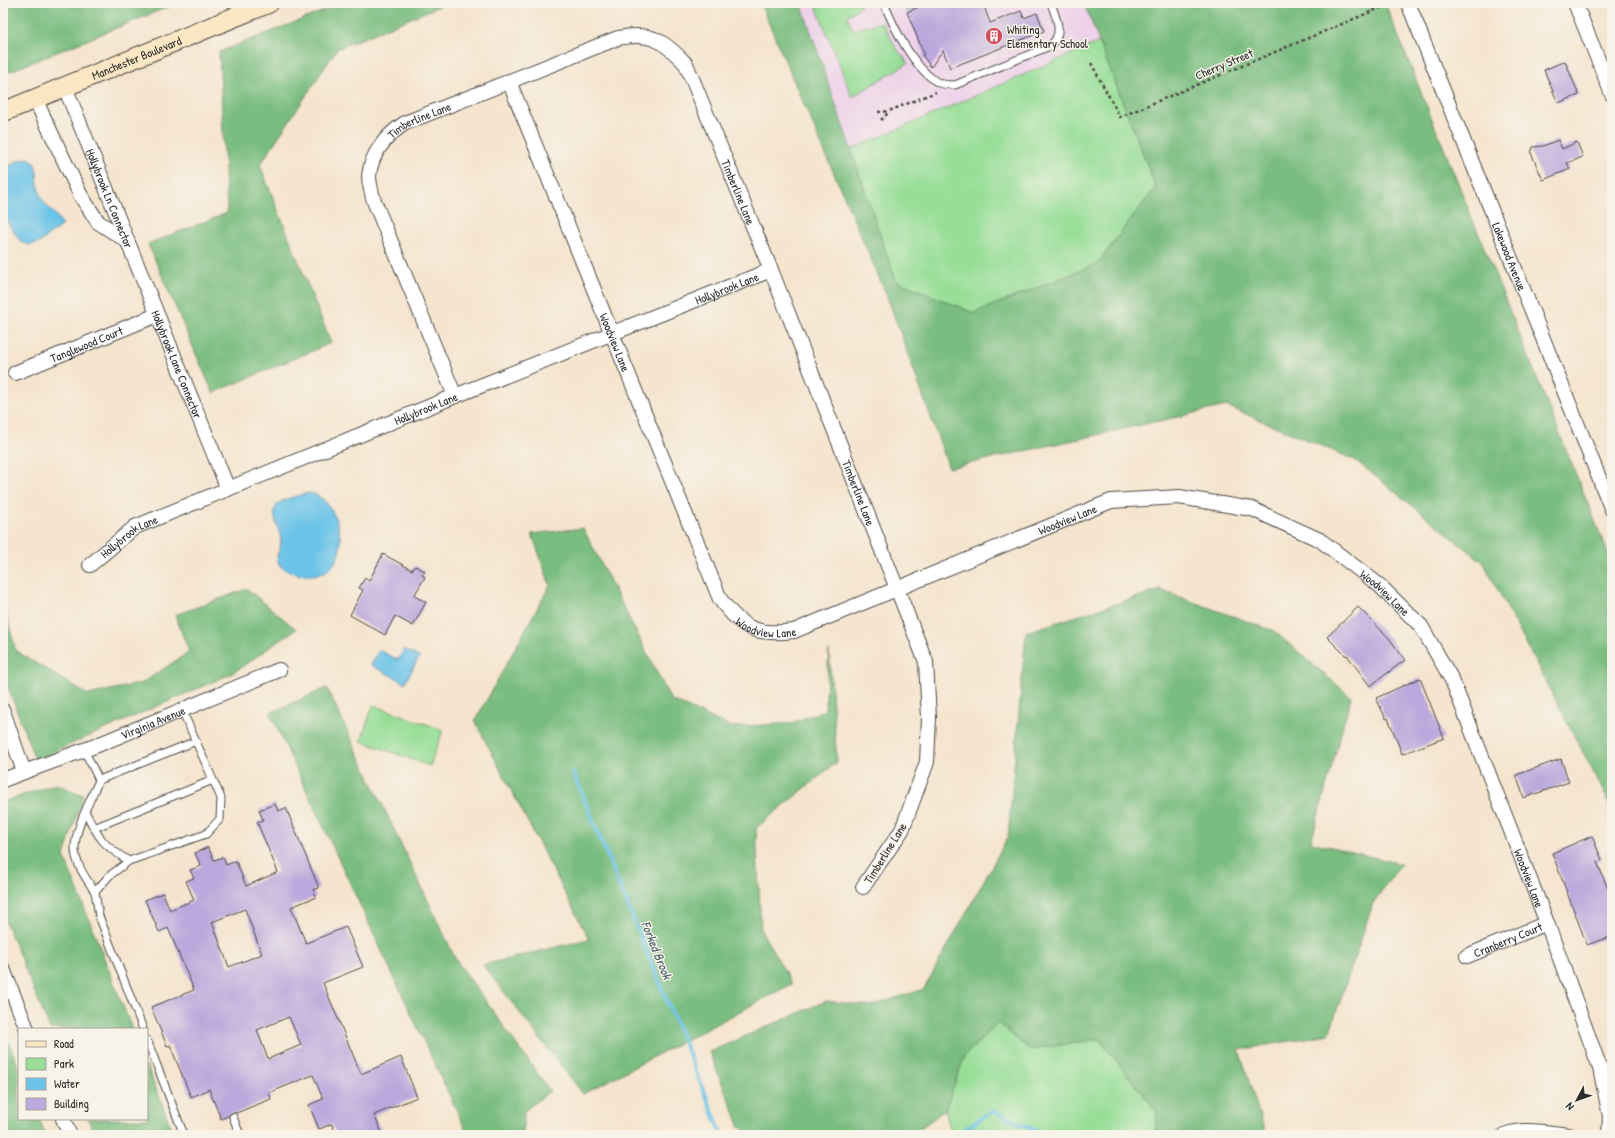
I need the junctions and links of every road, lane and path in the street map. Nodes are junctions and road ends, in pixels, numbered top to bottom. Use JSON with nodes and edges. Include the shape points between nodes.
{"nodes":[{"id":1,"x":269,"y":3,"type":"edge"},
{"id":2,"x":884,"y":3,"type":"edge"},
{"id":3,"x":1051,"y":3,"type":"edge"},
{"id":4,"x":1392,"y":3,"type":"edge"},
{"id":5,"x":1408,"y":3,"type":"edge"},
{"id":6,"x":1575,"y":3,"type":"edge"},
{"id":7,"x":1091,"y":63,"type":"dead end"},
{"id":8,"x":510,"y":81,"type":"junction"},
{"id":9,"x":955,"y":85,"type":"junction"},
{"id":10,"x":65,"y":87,"type":"junction"},
{"id":11,"x":1612,"y":94,"type":"edge"},
{"id":12,"x":35,"y":99,"type":"junction"},
{"id":13,"x":889,"y":111,"type":"junction"},
{"id":14,"x":3,"y":112,"type":"edge"},
{"id":15,"x":878,"y":112,"type":"dead end"},
{"id":16,"x":881,"y":120,"type":"dead end"},
{"id":17,"x":126,"y":240,"type":"junction"},
{"id":18,"x":771,"y":270,"type":"junction"},
{"id":19,"x":157,"y":315,"type":"junction"},
{"id":20,"x":613,"y":333,"type":"junction"},
{"id":21,"x":15,"y":373,"type":"dead end"},
{"id":22,"x":455,"y":396,"type":"junction"},
{"id":23,"x":228,"y":489,"type":"junction"},
{"id":24,"x":1612,"y":510,"type":"edge"},
{"id":25,"x":90,"y":565,"type":"dead end"},
{"id":26,"x":899,"y":589,"type":"junction"},
{"id":27,"x":280,"y":670,"type":"dead end"},
{"id":28,"x":182,"y":710,"type":"junction"},
{"id":29,"x":3,"y":711,"type":"edge"},
{"id":30,"x":196,"y":741,"type":"junction"},
{"id":31,"x":84,"y":750,"type":"junction"},
{"id":32,"x":24,"y":772,"type":"junction"},
{"id":33,"x":3,"y":780,"type":"edge"},
{"id":34,"x":99,"y":780,"type":"junction"},
{"id":35,"x":213,"y":780,"type":"junction"},
{"id":36,"x":86,"y":813,"type":"junction"},
{"id":37,"x":94,"y":828,"type":"junction"},
{"id":38,"x":129,"y":862,"type":"junction"},
{"id":39,"x":863,"y":887,"type":"dead end"},
{"id":40,"x":95,"y":892,"type":"junction"},
{"id":41,"x":1548,"y":923,"type":"junction"},
{"id":42,"x":1467,"y":956,"type":"dead end"},
{"id":43,"x":3,"y":969,"type":"edge"},
{"id":44,"x":27,"y":1028,"type":"edge"},
{"id":45,"x":143,"y":1028,"type":"edge"},
{"id":46,"x":148,"y":1043,"type":"edge"},
{"id":47,"x":233,"y":1117,"type":"dead end"},
{"id":48,"x":63,"y":1120,"type":"edge"},
{"id":49,"x":70,"y":1135,"type":"edge"},
{"id":50,"x":184,"y":1135,"type":"edge"},
{"id":51,"x":240,"y":1135,"type":"edge"},
{"id":52,"x":1504,"y":1135,"type":"edge"},
{"id":53,"x":1569,"y":1135,"type":"edge"},
{"id":54,"x":1610,"y":1135,"type":"edge"}],
"edges":[{"from":1,"to":10,"type":"street","name":"Manchester Boulevard"},
{"from":2,"to":9,"type":"lane","via":[[897,34],[930,77],[945,85]]},
{"from":3,"to":9,"type":"lane","via":[[1059,32],[1057,40],[1050,46]]},
{"from":4,"to":7,"type":"path","name":"Cherry Street","via":[[1120,117]]},
{"from":5,"to":24,"type":"street","name":"Lakewood Avenue"},
{"from":6,"to":11,"type":"street"},
{"from":8,"to":18,"type":"street","name":"Timberline Lane","via":[[618,38],[635,34],[652,37],[668,45],[686,64]]},
{"from":8,"to":20,"type":"street","name":"Woodview Lane"},
{"from":8,"to":22,"type":"street","name":"Timberline Lane","via":[[405,123],[392,131],[381,144],[369,177],[374,201]]},
{"from":9,"to":13,"type":"path"},
{"from":10,"to":12,"type":"street","name":"Manchester Boulevard"},
{"from":10,"to":17,"type":"street","name":"Hollybrook Ln Connector"},
{"from":12,"to":14,"type":"street","name":"Manchester Boulevard"},
{"from":12,"to":17,"type":"street","name":"Hollybrook Ln Connector","via":[[81,196],[98,222]]},
{"from":13,"to":15,"type":"path"},
{"from":13,"to":16,"type":"path"},
{"from":17,"to":19,"type":"street","name":"Hollybrook Lane Connector"},
{"from":18,"to":20,"type":"street","name":"Hollybrook Lane"},
{"from":18,"to":26,"type":"street","name":"Timberline Lane"},
{"from":19,"to":21,"type":"street","name":"Tanglewood Court"},
{"from":19,"to":23,"type":"street","name":"Hollybrook Lane Connector"},
{"from":20,"to":22,"type":"street","name":"Hollybrook Lane"},
{"from":20,"to":26,"type":"street","name":"Woodview Lane","via":[[720,599],[738,621],[754,631],[773,634],[794,631]]},
{"from":22,"to":23,"type":"street","name":"Hollybrook Lane"},
{"from":23,"to":25,"type":"street","name":"Hollybrook Lane","via":[[135,527]]},
{"from":26,"to":39,"type":"street","name":"Timberline Lane","via":[[926,662],[929,718],[927,762],[902,830]]},
{"from":26,"to":41,"type":"street","name":"Woodview Lane","via":[[1111,501],[1179,497],[1252,509],[1320,540],[1379,585],[1421,626],[1452,680]]},
{"from":27,"to":28,"type":"street","name":"Virginia Avenue"},
{"from":28,"to":30,"type":"lane"},
{"from":28,"to":31,"type":"street","name":"Virginia Avenue"},
{"from":29,"to":32,"type":"street"},
{"from":30,"to":34,"type":"lane"},
{"from":30,"to":35,"type":"lane"},
{"from":31,"to":32,"type":"street","name":"Virginia Avenue"},
{"from":31,"to":34,"type":"lane"},
{"from":32,"to":33,"type":"street","name":"Virginia Avenue"},
{"from":34,"to":36,"type":"lane"},
{"from":35,"to":37,"type":"lane"},
{"from":35,"to":38,"type":"lane","via":[[221,798],[220,819],[206,834]]},
{"from":36,"to":37,"type":"lane"},
{"from":36,"to":40,"type":"lane","via":[[75,851],[84,875]]},
{"from":37,"to":38,"type":"lane","via":[[109,849]]},
{"from":38,"to":40,"type":"lane","via":[[109,876]]},
{"from":40,"to":45,"type":"lane","via":[[99,916]]},
{"from":41,"to":42,"type":"street","name":"Cranberry Court"},
{"from":41,"to":54,"type":"street","name":"Woodview Lane","via":[[1600,1068],[1610,1116]]},
{"from":43,"to":44,"type":"street"},
{"from":46,"to":50,"type":"lane"},
{"from":47,"to":51,"type":"lane"},
{"from":48,"to":49,"type":"street"},
{"from":52,"to":53,"type":"street","via":[[1539,1131]]}]}
